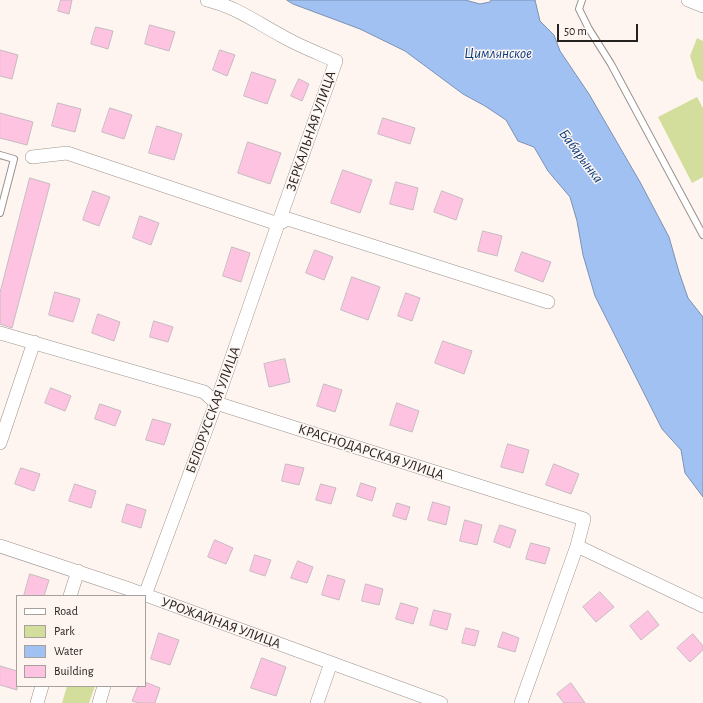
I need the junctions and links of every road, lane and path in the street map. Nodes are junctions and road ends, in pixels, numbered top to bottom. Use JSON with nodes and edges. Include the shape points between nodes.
{"nodes":[{"id":1,"x":206,"y":0,"type":"edge"},
{"id":2,"x":582,"y":0,"type":"edge"},
{"id":3,"x":688,"y":0,"type":"edge"},
{"id":4,"x":703,"y":6,"type":"edge"},
{"id":5,"x":0,"y":155,"type":"edge"},
{"id":6,"x":32,"y":157,"type":"dead end"},
{"id":7,"x":0,"y":213,"type":"edge"},
{"id":8,"x":278,"y":224,"type":"junction"},
{"id":9,"x":703,"y":235,"type":"edge"},
{"id":10,"x":548,"y":302,"type":"dead end"},
{"id":11,"x":0,"y":333,"type":"edge"},
{"id":12,"x":34,"y":342,"type":"junction"},
{"id":13,"x":216,"y":403,"type":"junction"},
{"id":14,"x":0,"y":443,"type":"edge"},
{"id":15,"x":0,"y":546,"type":"edge"},
{"id":16,"x":577,"y":546,"type":"junction"},
{"id":17,"x":78,"y":572,"type":"junction"},
{"id":18,"x":131,"y":593,"type":"edge"},
{"id":19,"x":70,"y":595,"type":"edge"},
{"id":20,"x":145,"y":595,"type":"edge"},
{"id":21,"x":146,"y":595,"type":"edge"},
{"id":22,"x":703,"y":606,"type":"edge"},
{"id":23,"x":331,"y":663,"type":"junction"},
{"id":24,"x":42,"y":687,"type":"edge"},
{"id":25,"x":104,"y":687,"type":"edge"},
{"id":26,"x":37,"y":703,"type":"edge"},
{"id":27,"x":99,"y":703,"type":"edge"},
{"id":28,"x":316,"y":703,"type":"edge"},
{"id":29,"x":442,"y":703,"type":"edge"},
{"id":30,"x":521,"y":703,"type":"edge"}],
"edges":[{"from":1,"to":8,"type":"street","name":"ЗЕРКАЛЬНАЯ УЛИЦА","via":[[242,12],[283,37],[336,60]]},
{"from":2,"to":9,"type":"lane","via":[[579,9],[589,29],[611,64]]},
{"from":3,"to":4,"type":"street"},
{"from":5,"to":7,"type":"lane","via":[[14,159]]},
{"from":6,"to":8,"type":"street","via":[[67,153]]},
{"from":8,"to":10,"type":"street","via":[[288,220]]},
{"from":8,"to":13,"type":"street","name":"БЕЛОРУССКАЯ УЛИЦА"},
{"from":11,"to":12,"type":"street","name":"КРАСНОДАРСКАЯ УЛИЦА"},
{"from":12,"to":13,"type":"street","name":"КРАСНОДАРСКАЯ УЛИЦА","via":[[204,392]]},
{"from":12,"to":14,"type":"street"},
{"from":13,"to":16,"type":"street","name":"КРАСНОДАРСКАЯ УЛИЦА","via":[[584,519]]},
{"from":13,"to":20,"type":"street","name":"БЕЛОРУССКАЯ УЛИЦА"},
{"from":15,"to":17,"type":"street","name":"УРОЖАЙНАЯ УЛИЦА"},
{"from":16,"to":22,"type":"street"},
{"from":16,"to":30,"type":"street"},
{"from":17,"to":18,"type":"street","name":"УРОЖАЙНАЯ УЛИЦА"},
{"from":17,"to":19,"type":"street"},
{"from":18,"to":20,"type":"street","name":"УРОЖАЙНАЯ УЛИЦА"},
{"from":21,"to":23,"type":"street","name":"УРОЖАЙНАЯ УЛИЦА"},
{"from":23,"to":28,"type":"street"},
{"from":23,"to":29,"type":"street","name":"УРОЖАЙНАЯ УЛИЦА"},
{"from":24,"to":26,"type":"street"},
{"from":25,"to":27,"type":"street"}]}
